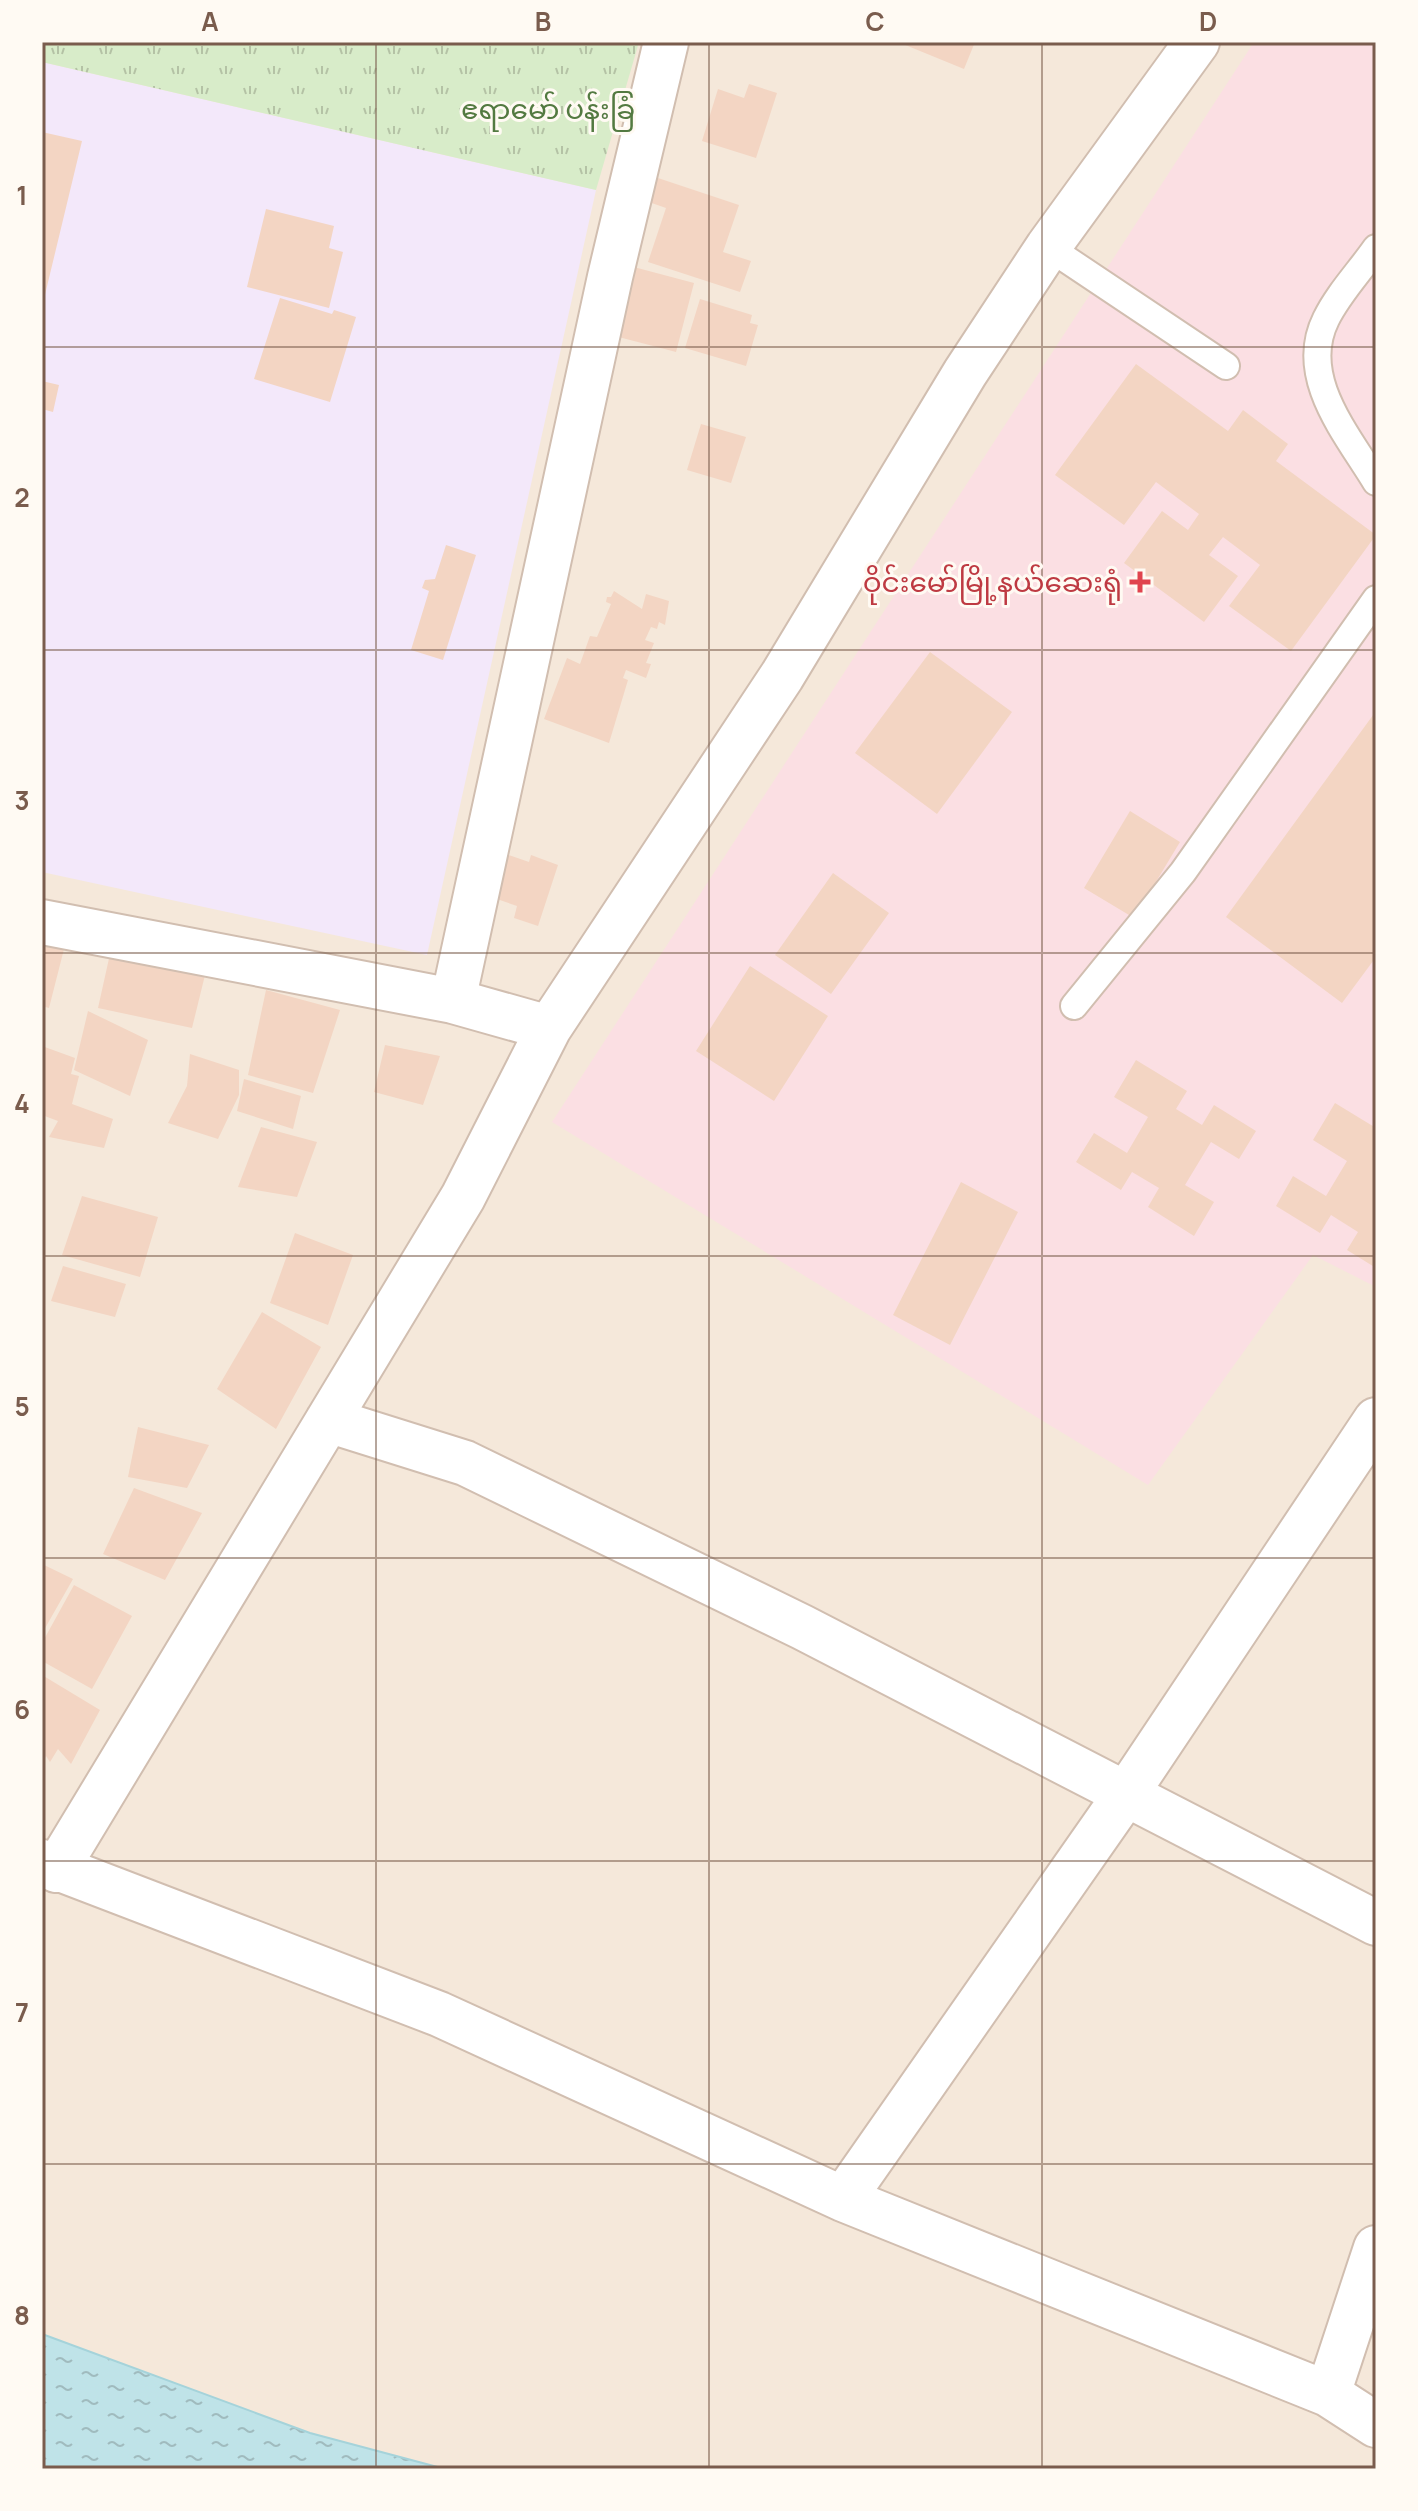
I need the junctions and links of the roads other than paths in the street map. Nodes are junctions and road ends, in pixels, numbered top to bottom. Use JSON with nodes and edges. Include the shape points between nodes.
{"nodes":[{"id":1,"x":666,"y":42,"type":"edge"},
{"id":2,"x":1197,"y":42,"type":"edge"},
{"id":3,"x":1048,"y":247,"type":"junction"},
{"id":4,"x":1376,"y":248,"type":"edge"},
{"id":5,"x":1226,"y":366,"type":"dead end"},
{"id":6,"x":1376,"y":482,"type":"edge"},
{"id":7,"x":1376,"y":599,"type":"edge"},
{"id":8,"x":42,"y":922,"type":"edge"},
{"id":9,"x":453,"y":1001,"type":"junction"},
{"id":10,"x":1074,"y":1006,"type":"dead end"},
{"id":11,"x":549,"y":1028,"type":"junction"},
{"id":12,"x":328,"y":1420,"type":"junction"},
{"id":13,"x":1376,"y":1420,"type":"edge"},
{"id":14,"x":1126,"y":1794,"type":"junction"},
{"id":15,"x":49,"y":1866,"type":"edge"},
{"id":16,"x":1376,"y":1923,"type":"edge"},
{"id":17,"x":843,"y":2199,"type":"junction"},
{"id":18,"x":1376,"y":2248,"type":"edge"},
{"id":19,"x":1328,"y":2394,"type":"junction"},
{"id":20,"x":1376,"y":2425,"type":"edge"}],
"edges":[{"from":1,"to":9,"type":"street"},
{"from":2,"to":3,"type":"street"},
{"from":3,"to":5,"type":"lane"},
{"from":3,"to":11,"type":"street","via":[[965,373],[782,676]]},
{"from":4,"to":6,"type":"lane","via":[[1326,319],[1315,352],[1322,390]]},
{"from":7,"to":10,"type":"lane","via":[[1183,872]]},
{"from":8,"to":9,"type":"street"},
{"from":9,"to":11,"type":"street"},
{"from":11,"to":12,"type":"street","via":[[463,1197]]},
{"from":12,"to":14,"type":"street","via":[[465,1463],[802,1627]]},
{"from":12,"to":15,"type":"street"},
{"from":13,"to":14,"type":"street"},
{"from":14,"to":16,"type":"street"},
{"from":14,"to":17,"type":"street"},
{"from":15,"to":17,"type":"street","via":[[439,2014]]},
{"from":17,"to":19,"type":"street"},
{"from":18,"to":19,"type":"street"},
{"from":19,"to":20,"type":"street"}]}
